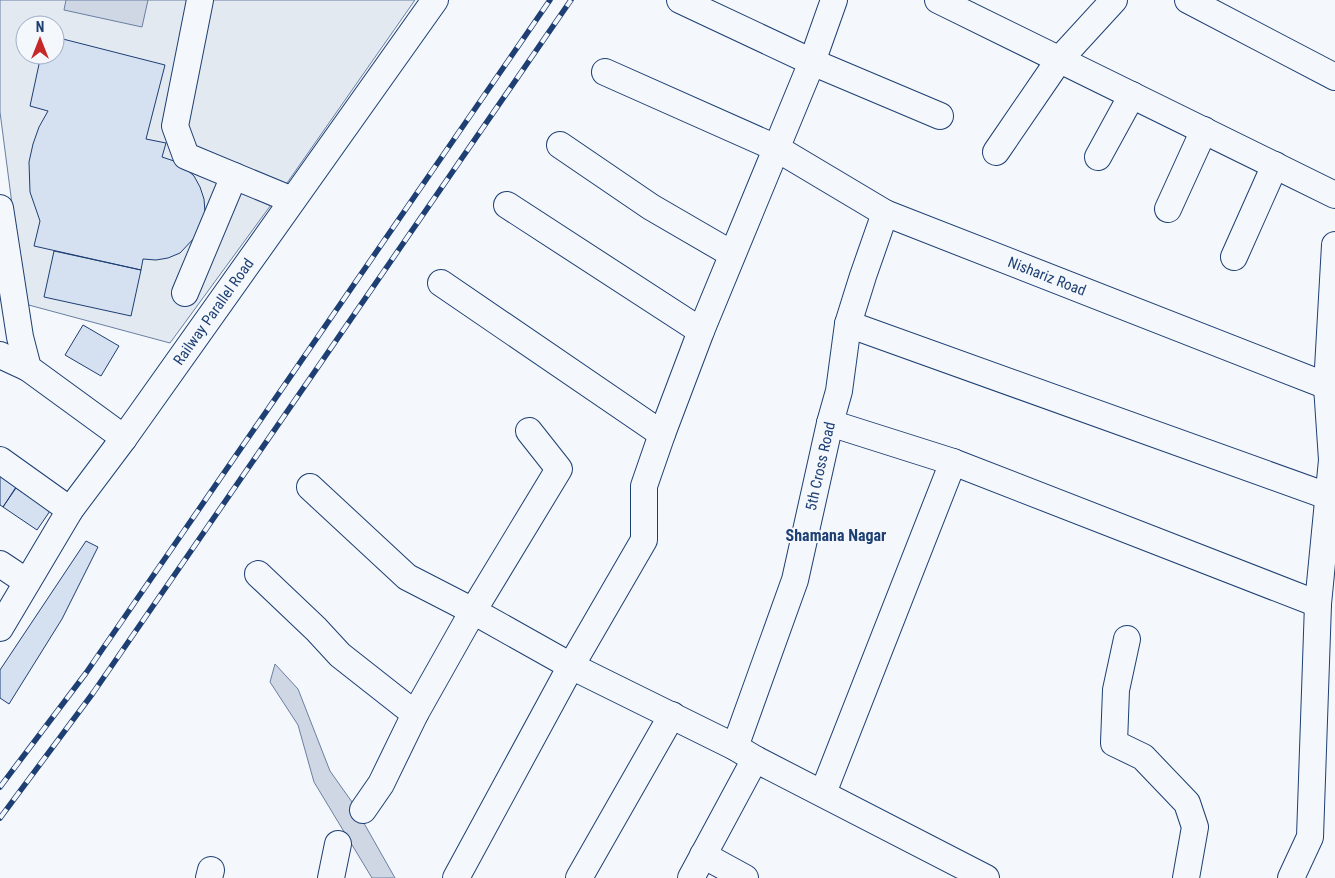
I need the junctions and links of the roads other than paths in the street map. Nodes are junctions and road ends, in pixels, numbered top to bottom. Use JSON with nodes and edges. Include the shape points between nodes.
{"nodes":[{"id":1,"x":200,"y":0,"type":"edge"},
{"id":2,"x":435,"y":0,"type":"edge"},
{"id":3,"x":680,"y":0,"type":"edge"},
{"id":4,"x":834,"y":0,"type":"edge"},
{"id":5,"x":938,"y":0,"type":"edge"},
{"id":6,"x":1114,"y":0,"type":"edge"},
{"id":7,"x":1188,"y":0,"type":"edge"},
{"id":8,"x":1059,"y":60,"type":"junction"},
{"id":9,"x":812,"y":62,"type":"junction"},
{"id":10,"x":605,"y":72,"type":"dead end"},
{"id":11,"x":1335,"y":76,"type":"edge"},
{"id":12,"x":1132,"y":95,"type":"junction"},
{"id":13,"x":940,"y":116,"type":"dead end"},
{"id":14,"x":1204,"y":130,"type":"junction"},
{"id":15,"x":560,"y":145,"type":"dead end"},
{"id":16,"x":776,"y":148,"type":"junction"},
{"id":17,"x":996,"y":152,"type":"dead end"},
{"id":18,"x":1098,"y":157,"type":"dead end"},
{"id":19,"x":1275,"y":165,"type":"junction"},
{"id":20,"x":234,"y":176,"type":"junction"},
{"id":21,"x":1335,"y":195,"type":"edge"},
{"id":22,"x":292,"y":200,"type":"junction"},
{"id":23,"x":507,"y":205,"type":"dead end"},
{"id":24,"x":0,"y":208,"type":"edge"},
{"id":25,"x":1168,"y":209,"type":"dead end"},
{"id":26,"x":885,"y":213,"type":"junction"},
{"id":27,"x":1335,"y":245,"type":"edge"},
{"id":28,"x":732,"y":254,"type":"junction"},
{"id":29,"x":1234,"y":257,"type":"dead end"},
{"id":30,"x":441,"y":283,"type":"dead end"},
{"id":31,"x":185,"y":293,"type":"dead end"},
{"id":32,"x":848,"y":324,"type":"junction"},
{"id":33,"x":701,"y":331,"type":"junction"},
{"id":34,"x":0,"y":355,"type":"edge"},
{"id":35,"x":28,"y":368,"type":"junction"},
{"id":36,"x":1327,"y":386,"type":"junction"},
{"id":37,"x":830,"y":423,"type":"junction"},
{"id":38,"x":529,"y":431,"type":"dead end"},
{"id":39,"x":662,"y":434,"type":"junction"},
{"id":40,"x":124,"y":438,"type":"junction"},
{"id":41,"x":0,"y":460,"type":"edge"},
{"id":42,"x":954,"y":462,"type":"junction"},
{"id":43,"x":310,"y":487,"type":"dead end"},
{"id":44,"x":1330,"y":497,"type":"junction"},
{"id":45,"x":70,"y":510,"type":"junction"},
{"id":46,"x":0,"y":564,"type":"edge"},
{"id":47,"x":258,"y":574,"type":"dead end"},
{"id":48,"x":28,"y":582,"type":"junction"},
{"id":49,"x":1318,"y":604,"type":"junction"},
{"id":50,"x":473,"y":611,"type":"junction"},
{"id":51,"x":0,"y":628,"type":"edge"},
{"id":52,"x":1127,"y":639,"type":"dead end"},
{"id":53,"x":571,"y":666,"type":"junction"},
{"id":54,"x":415,"y":714,"type":"junction"},
{"id":55,"x":672,"y":715,"type":"junction"},
{"id":56,"x":745,"y":753,"type":"junction"},
{"id":57,"x":823,"y":793,"type":"junction"},
{"id":58,"x":363,"y":810,"type":"dead end"},
{"id":59,"x":338,"y":844,"type":"dead end"},
{"id":60,"x":703,"y":855,"type":"junction"},
{"id":61,"x":331,"y":878,"type":"edge"},
{"id":62,"x":456,"y":878,"type":"edge"},
{"id":63,"x":579,"y":878,"type":"edge"},
{"id":64,"x":691,"y":878,"type":"edge"},
{"id":65,"x":746,"y":878,"type":"edge"},
{"id":66,"x":986,"y":878,"type":"edge"},
{"id":67,"x":1186,"y":878,"type":"edge"},
{"id":68,"x":1291,"y":878,"type":"edge"}],
"edges":[{"from":1,"to":20,"type":"street","via":[[176,126],[186,156]]},
{"from":2,"to":22,"type":"street","name":"Railway Parallel Road"},
{"from":3,"to":9,"type":"street"},
{"from":4,"to":9,"type":"street"},
{"from":5,"to":8,"type":"street"},
{"from":6,"to":8,"type":"street"},
{"from":7,"to":11,"type":"street"},
{"from":8,"to":12,"type":"street"},
{"from":8,"to":17,"type":"street"},
{"from":9,"to":13,"type":"street"},
{"from":9,"to":16,"type":"street"},
{"from":10,"to":16,"type":"street","name":"Nishariz Road"},
{"from":12,"to":14,"type":"street"},
{"from":12,"to":18,"type":"street"},
{"from":14,"to":19,"type":"street"},
{"from":14,"to":25,"type":"street"},
{"from":15,"to":28,"type":"street","via":[[651,207]]},
{"from":16,"to":26,"type":"street","name":"Nishariz Road"},
{"from":16,"to":28,"type":"street"},
{"from":19,"to":21,"type":"street"},
{"from":19,"to":29,"type":"street"},
{"from":20,"to":22,"type":"street"},
{"from":20,"to":31,"type":"street"},
{"from":22,"to":40,"type":"street","name":"Railway Parallel Road"},
{"from":23,"to":33,"type":"street"},
{"from":24,"to":35,"type":"street","via":[[20,337]]},
{"from":26,"to":32,"type":"street","name":"5th Cross Road"},
{"from":26,"to":36,"type":"street","name":"Nishariz Road"},
{"from":27,"to":36,"type":"street"},
{"from":28,"to":33,"type":"street"},
{"from":30,"to":39,"type":"street"},
{"from":32,"to":37,"type":"street","name":"5th Cross Road","via":[[839,391]]},
{"from":32,"to":44,"type":"street"},
{"from":33,"to":39,"type":"street"},
{"from":34,"to":35,"type":"street"},
{"from":35,"to":40,"type":"street"},
{"from":36,"to":44,"type":"street","via":[[1332,460]]},
{"from":37,"to":42,"type":"street"},
{"from":37,"to":56,"type":"street","name":"5th Cross Road","via":[[796,580]]},
{"from":38,"to":50,"type":"street","via":[[559,469]]},
{"from":39,"to":53,"type":"street","via":[[644,486],[644,540]]},
{"from":40,"to":45,"type":"street","name":"Railway Parallel Road"},
{"from":41,"to":45,"type":"street"},
{"from":42,"to":49,"type":"street"},
{"from":42,"to":57,"type":"street"},
{"from":43,"to":50,"type":"street","via":[[407,577]]},
{"from":44,"to":49,"type":"street"},
{"from":45,"to":48,"type":"street","name":"Railway Parallel Road"},
{"from":46,"to":48,"type":"street"},
{"from":47,"to":54,"type":"street","via":[[340,655]]},
{"from":48,"to":51,"type":"street","name":"Railway Parallel Road"},
{"from":49,"to":68,"type":"street","via":[[1310,837]]},
{"from":50,"to":53,"type":"street"},
{"from":50,"to":54,"type":"street"},
{"from":52,"to":67,"type":"street","via":[[1116,690],[1114,742],[1143,757],[1187,803],[1195,827]]},
{"from":53,"to":55,"type":"street"},
{"from":53,"to":62,"type":"street"},
{"from":54,"to":58,"type":"street","via":[[381,784]]},
{"from":55,"to":56,"type":"street"},
{"from":55,"to":63,"type":"street"},
{"from":56,"to":57,"type":"street"},
{"from":56,"to":60,"type":"street","name":"5th Cross Road"},
{"from":57,"to":66,"type":"street"},
{"from":59,"to":61,"type":"street"},
{"from":60,"to":64,"type":"street","name":"5th Cross Road"},
{"from":60,"to":65,"type":"street"}]}
